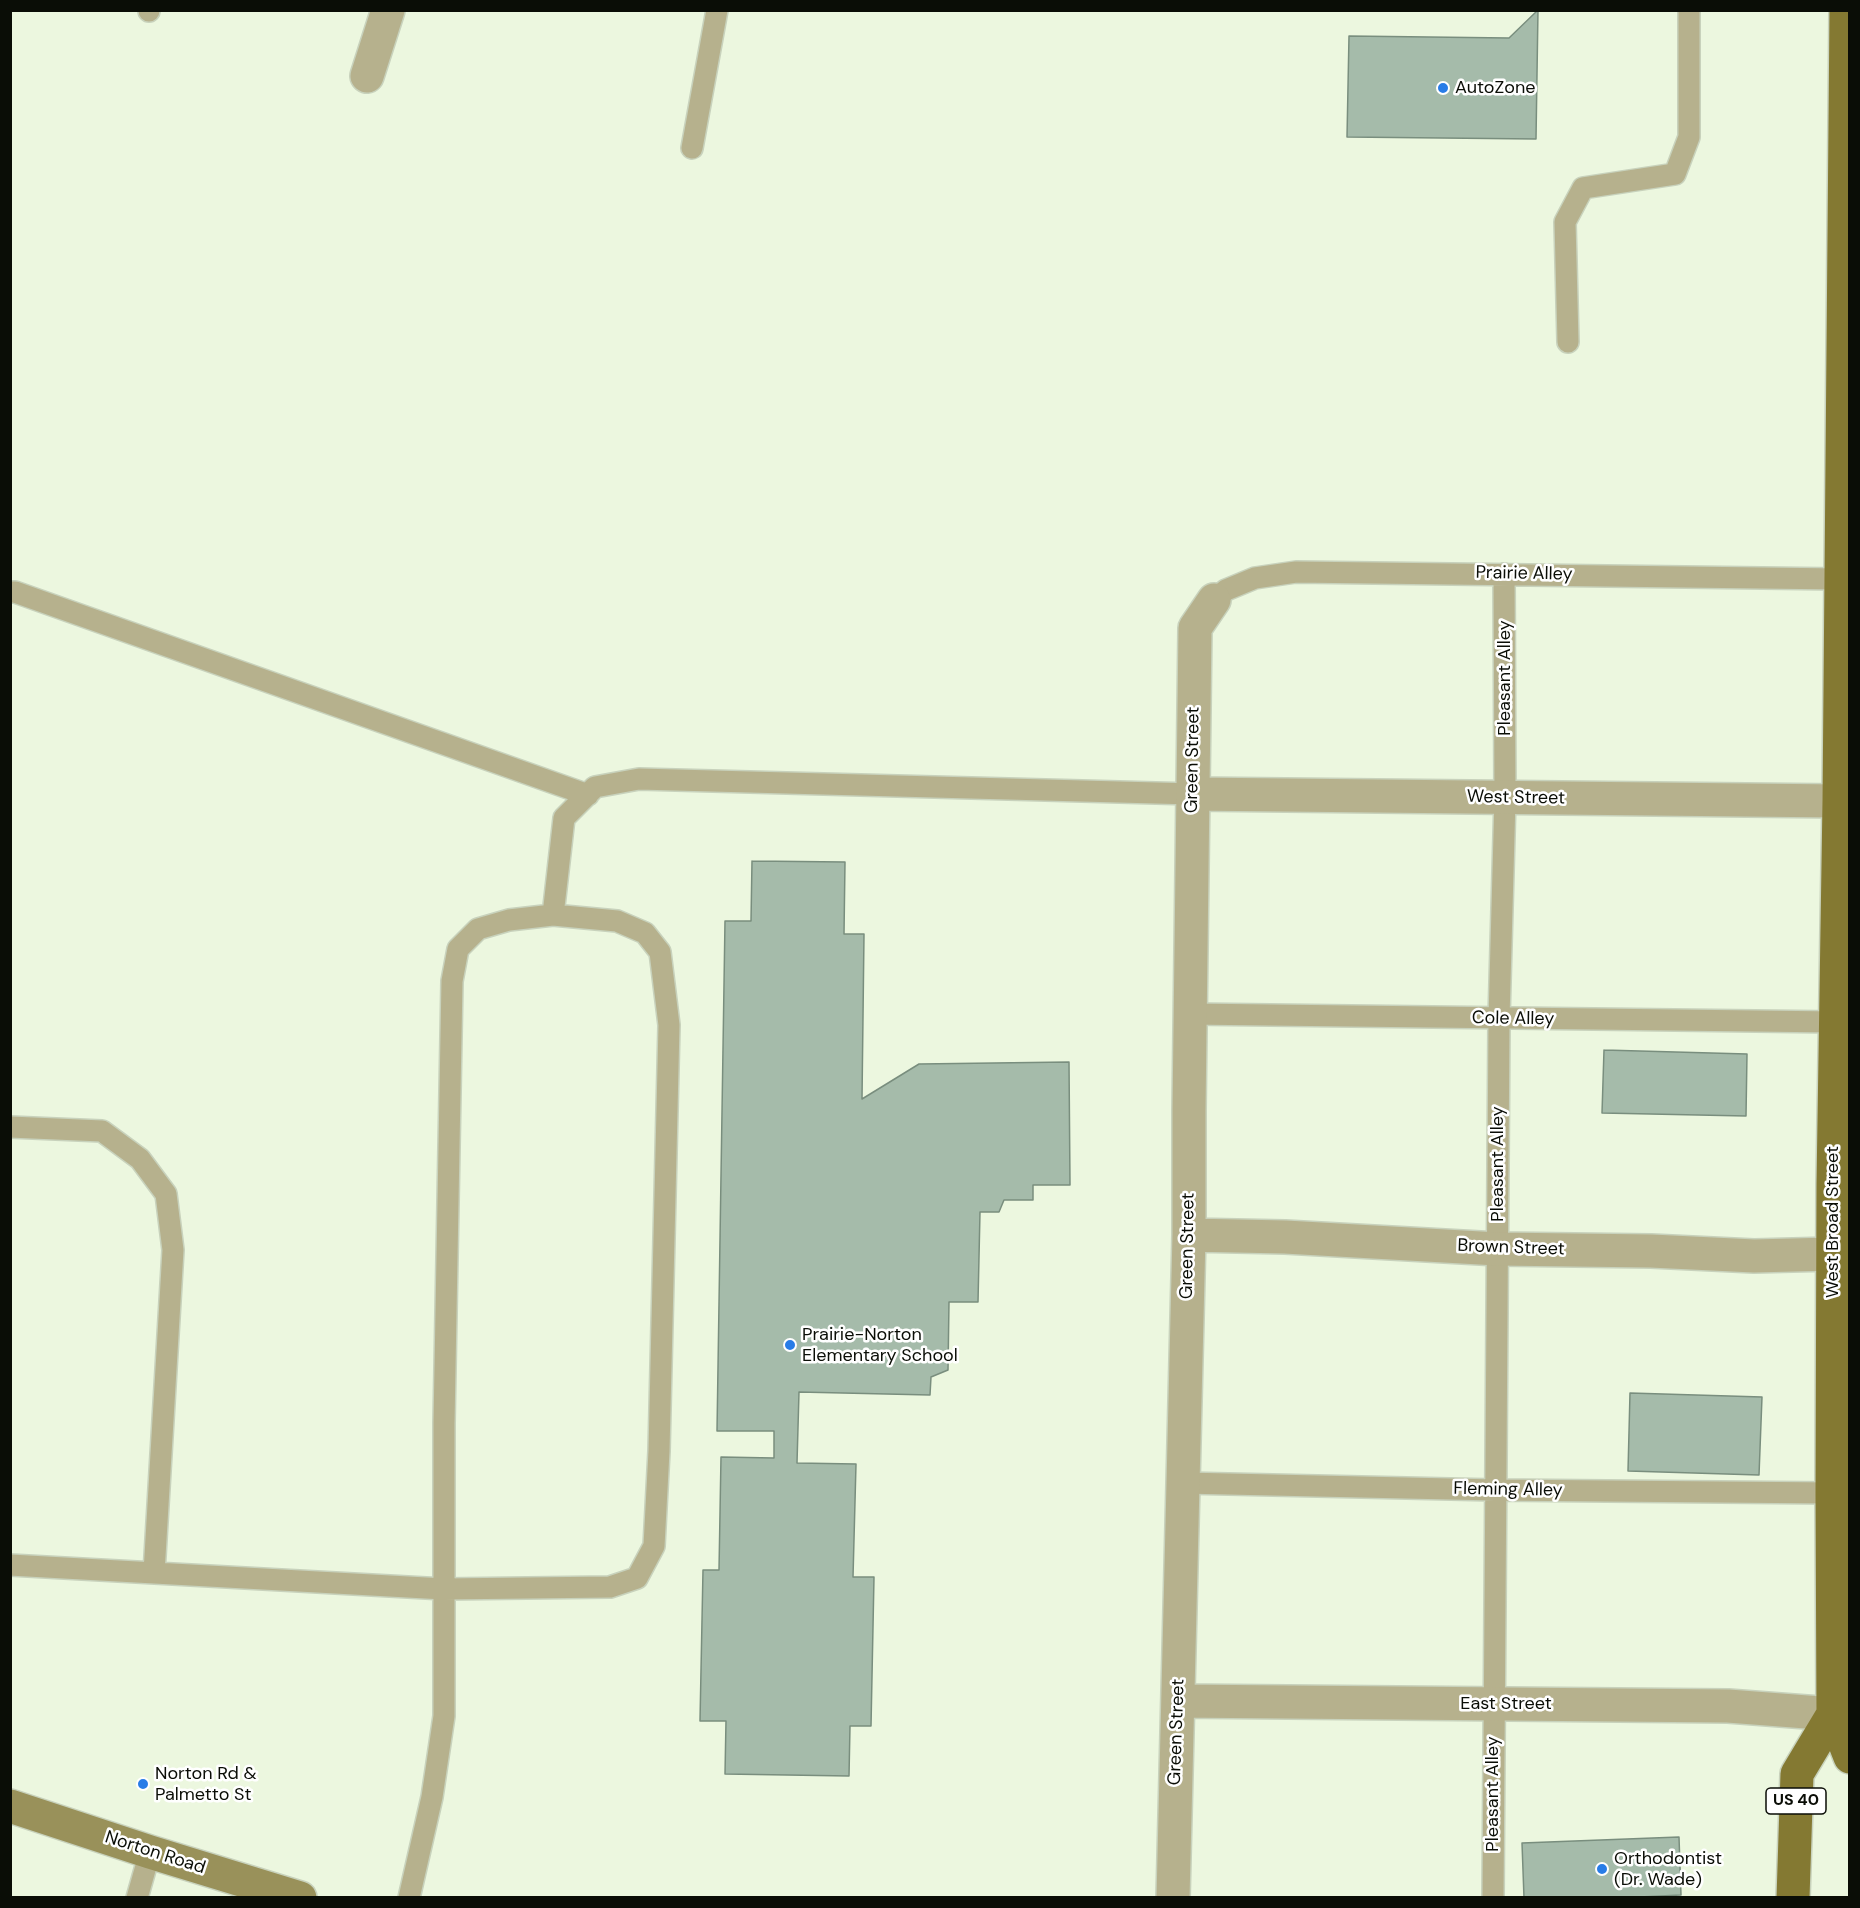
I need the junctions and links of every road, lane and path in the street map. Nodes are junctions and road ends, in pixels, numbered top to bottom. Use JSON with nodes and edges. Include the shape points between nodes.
{"nodes":[{"id":1,"x":388,"y":10,"type":"edge"},
{"id":2,"x":717,"y":10,"type":"edge"},
{"id":3,"x":1689,"y":10,"type":"edge"},
{"id":4,"x":1846,"y":10,"type":"edge"},
{"id":5,"x":367,"y":76,"type":"dead end"},
{"id":6,"x":692,"y":148,"type":"dead end"},
{"id":7,"x":1568,"y":342,"type":"dead end"},
{"id":8,"x":1504,"y":574,"type":"junction"},
{"id":9,"x":1845,"y":579,"type":"edge"},
{"id":10,"x":10,"y":592,"type":"edge"},
{"id":11,"x":1214,"y":600,"type":"joint"},
{"id":12,"x":1193,"y":794,"type":"junction"},
{"id":13,"x":588,"y":795,"type":"junction"},
{"id":14,"x":1505,"y":798,"type":"junction"},
{"id":15,"x":1839,"y":801,"type":"junction"},
{"id":16,"x":553,"y":915,"type":"junction"},
{"id":17,"x":1190,"y":1014,"type":"junction"},
{"id":18,"x":1499,"y":1019,"type":"junction"},
{"id":19,"x":1836,"y":1022,"type":"junction"},
{"id":20,"x":10,"y":1127,"type":"edge"},
{"id":21,"x":1841,"y":1184,"type":"edge"},
{"id":22,"x":1189,"y":1235,"type":"junction"},
{"id":23,"x":1498,"y":1249,"type":"junction"},
{"id":24,"x":1832,"y":1254,"type":"junction"},
{"id":25,"x":1841,"y":1424,"type":"edge"},
{"id":26,"x":1184,"y":1483,"type":"junction"},
{"id":27,"x":1495,"y":1490,"type":"junction"},
{"id":28,"x":1832,"y":1493,"type":"junction"},
{"id":29,"x":10,"y":1565,"type":"edge"},
{"id":30,"x":154,"y":1573,"type":"junction"},
{"id":31,"x":444,"y":1589,"type":"junction"},
{"id":32,"x":1178,"y":1701,"type":"junction"},
{"id":33,"x":1494,"y":1704,"type":"junction"},
{"id":34,"x":1841,"y":1716,"type":"edge"},
{"id":35,"x":1850,"y":1757,"type":"edge"},
{"id":36,"x":10,"y":1806,"type":"edge"},
{"id":37,"x":150,"y":1852,"type":"junction"},
{"id":38,"x":137,"y":1898,"type":"edge"},
{"id":39,"x":300,"y":1898,"type":"edge"},
{"id":40,"x":409,"y":1898,"type":"edge"},
{"id":41,"x":1173,"y":1898,"type":"edge"},
{"id":42,"x":1493,"y":1898,"type":"edge"},
{"id":43,"x":1793,"y":1898,"type":"edge"}],
"edges":[{"from":1,"to":5,"type":"street"},
{"from":2,"to":6,"type":"lane"},
{"from":3,"to":7,"type":"lane","via":[[1689,137],[1675,174],[1583,188],[1565,222]]},
{"from":4,"to":9,"type":"main road","name":"West Broad Street"},
{"from":8,"to":9,"type":"lane","name":"Prairie Alley"},
{"from":8,"to":11,"type":"lane","name":"Prairie Alley","via":[[1296,573],[1255,578],[1226,590]]},
{"from":8,"to":14,"type":"lane","name":"Pleasant Alley"},
{"from":9,"to":15,"type":"main road","name":"West Broad Street"},
{"from":10,"to":13,"type":"lane"},
{"from":11,"to":12,"type":"street","name":"Green Street","via":[[1195,628]]},
{"from":12,"to":13,"type":"lane","via":[[639,779],[596,787]]},
{"from":12,"to":14,"type":"street","name":"West Street"},
{"from":12,"to":17,"type":"street","name":"Green Street"},
{"from":13,"to":16,"type":"lane","via":[[564,818]]},
{"from":14,"to":15,"type":"street","name":"West Street"},
{"from":14,"to":18,"type":"lane","name":"Pleasant Alley"},
{"from":15,"to":19,"type":"main road","name":"West Broad Street"},
{"from":16,"to":31,"type":"lane","via":[[509,920],[478,929],[458,949],[452,981]]},
{"from":16,"to":31,"type":"lane","via":[[617,921],[645,933],[660,952],[669,1025],[654,1546],[637,1578],[610,1587]]},
{"from":17,"to":18,"type":"lane","name":"Cole Alley"},
{"from":17,"to":22,"type":"street","name":"Green Street"},
{"from":18,"to":19,"type":"lane","name":"Cole Alley"},
{"from":18,"to":23,"type":"lane","name":"Pleasant Alley"},
{"from":19,"to":21,"type":"main road","name":"West Broad Street"},
{"from":20,"to":30,"type":"lane","via":[[102,1131],[140,1159],[166,1194],[173,1250]]},
{"from":21,"to":24,"type":"main road","name":"West Broad Street"},
{"from":22,"to":23,"type":"street","name":"Brown Street"},
{"from":22,"to":26,"type":"street","name":"Green Street"},
{"from":23,"to":24,"type":"street","name":"Brown Street","via":[[1754,1256]]},
{"from":23,"to":27,"type":"lane","name":"Pleasant Alley"},
{"from":24,"to":25,"type":"main road","name":"West Broad Street"},
{"from":25,"to":28,"type":"main road","name":"West Broad Street"},
{"from":26,"to":27,"type":"lane","name":"Fleming Alley"},
{"from":26,"to":32,"type":"street","name":"Green Street"},
{"from":27,"to":28,"type":"lane","name":"Fleming Alley"},
{"from":27,"to":33,"type":"lane","name":"Pleasant Alley"},
{"from":28,"to":34,"type":"main road","name":"West Broad Street"},
{"from":29,"to":30,"type":"lane"},
{"from":30,"to":31,"type":"lane"},
{"from":31,"to":40,"type":"lane","via":[[444,1716],[432,1797]]},
{"from":32,"to":33,"type":"street","name":"East Street"},
{"from":32,"to":41,"type":"street","name":"Green Street"},
{"from":33,"to":34,"type":"street","name":"East Street","via":[[1728,1707]]},
{"from":33,"to":42,"type":"lane","name":"Pleasant Alley"},
{"from":34,"to":35,"type":"main road","name":"West Broad Street"},
{"from":34,"to":43,"type":"main road","number":"US 40","via":[[1797,1774]]},
{"from":36,"to":37,"type":"main road","name":"Norton Road"},
{"from":37,"to":38,"type":"lane"},
{"from":37,"to":39,"type":"main road","name":"Norton Road"}]}
